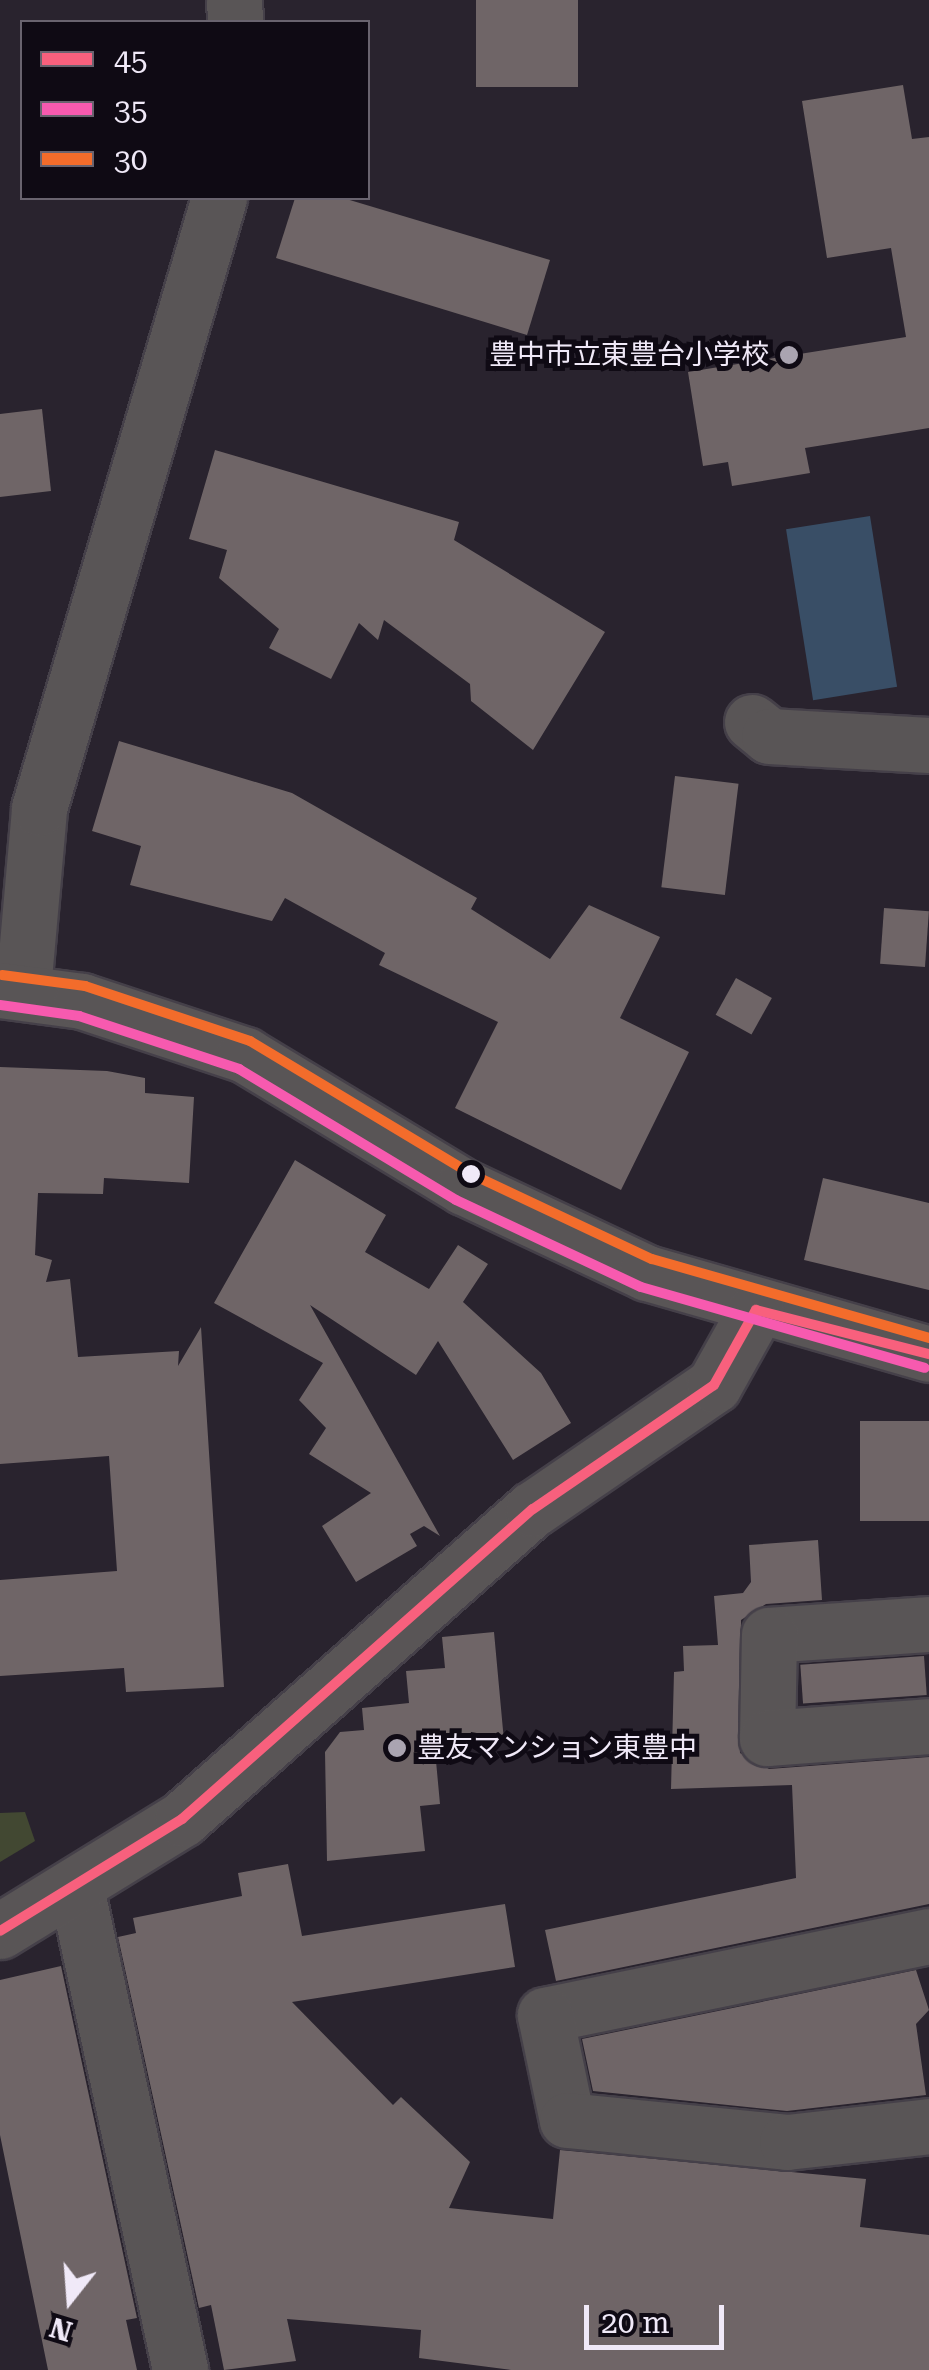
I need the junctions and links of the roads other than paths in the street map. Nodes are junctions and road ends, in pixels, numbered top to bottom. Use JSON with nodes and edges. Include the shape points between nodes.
{"nodes":[{"id":1,"x":218,"y":200,"type":"edge"},
{"id":2,"x":752,"y":722,"type":"dead end"},
{"id":3,"x":929,"y":745,"type":"edge"},
{"id":4,"x":12,"y":990,"type":"edge"},
{"id":5,"x":756,"y":1310,"type":"junction"},
{"id":6,"x":929,"y":1354,"type":"edge"},
{"id":7,"x":929,"y":1624,"type":"edge"},
{"id":8,"x":929,"y":1726,"type":"edge"},
{"id":9,"x":76,"y":1888,"type":"junction"},
{"id":10,"x":0,"y":1931,"type":"edge"},
{"id":11,"x":927,"y":1943,"type":"edge"},
{"id":12,"x":929,"y":2126,"type":"edge"},
{"id":13,"x":180,"y":2370,"type":"edge"}],
"edges":[{"from":1,"to":4,"type":"street","via":[[39,808]]},
{"from":2,"to":3,"type":"street","via":[[768,736]]},
{"from":4,"to":5,"type":"street","via":[[245,1054],[464,1187],[647,1273]]},
{"from":5,"to":6,"type":"street"},
{"from":5,"to":9,"type":"street","via":[[714,1385],[533,1509],[182,1819]]},
{"from":7,"to":8,"type":"street","via":[[769,1635],[767,1738]]},
{"from":9,"to":10,"type":"street"},
{"from":9,"to":13,"type":"street"},
{"from":11,"to":12,"type":"street","via":[[546,2015],[567,2120],[786,2142]]}]}
